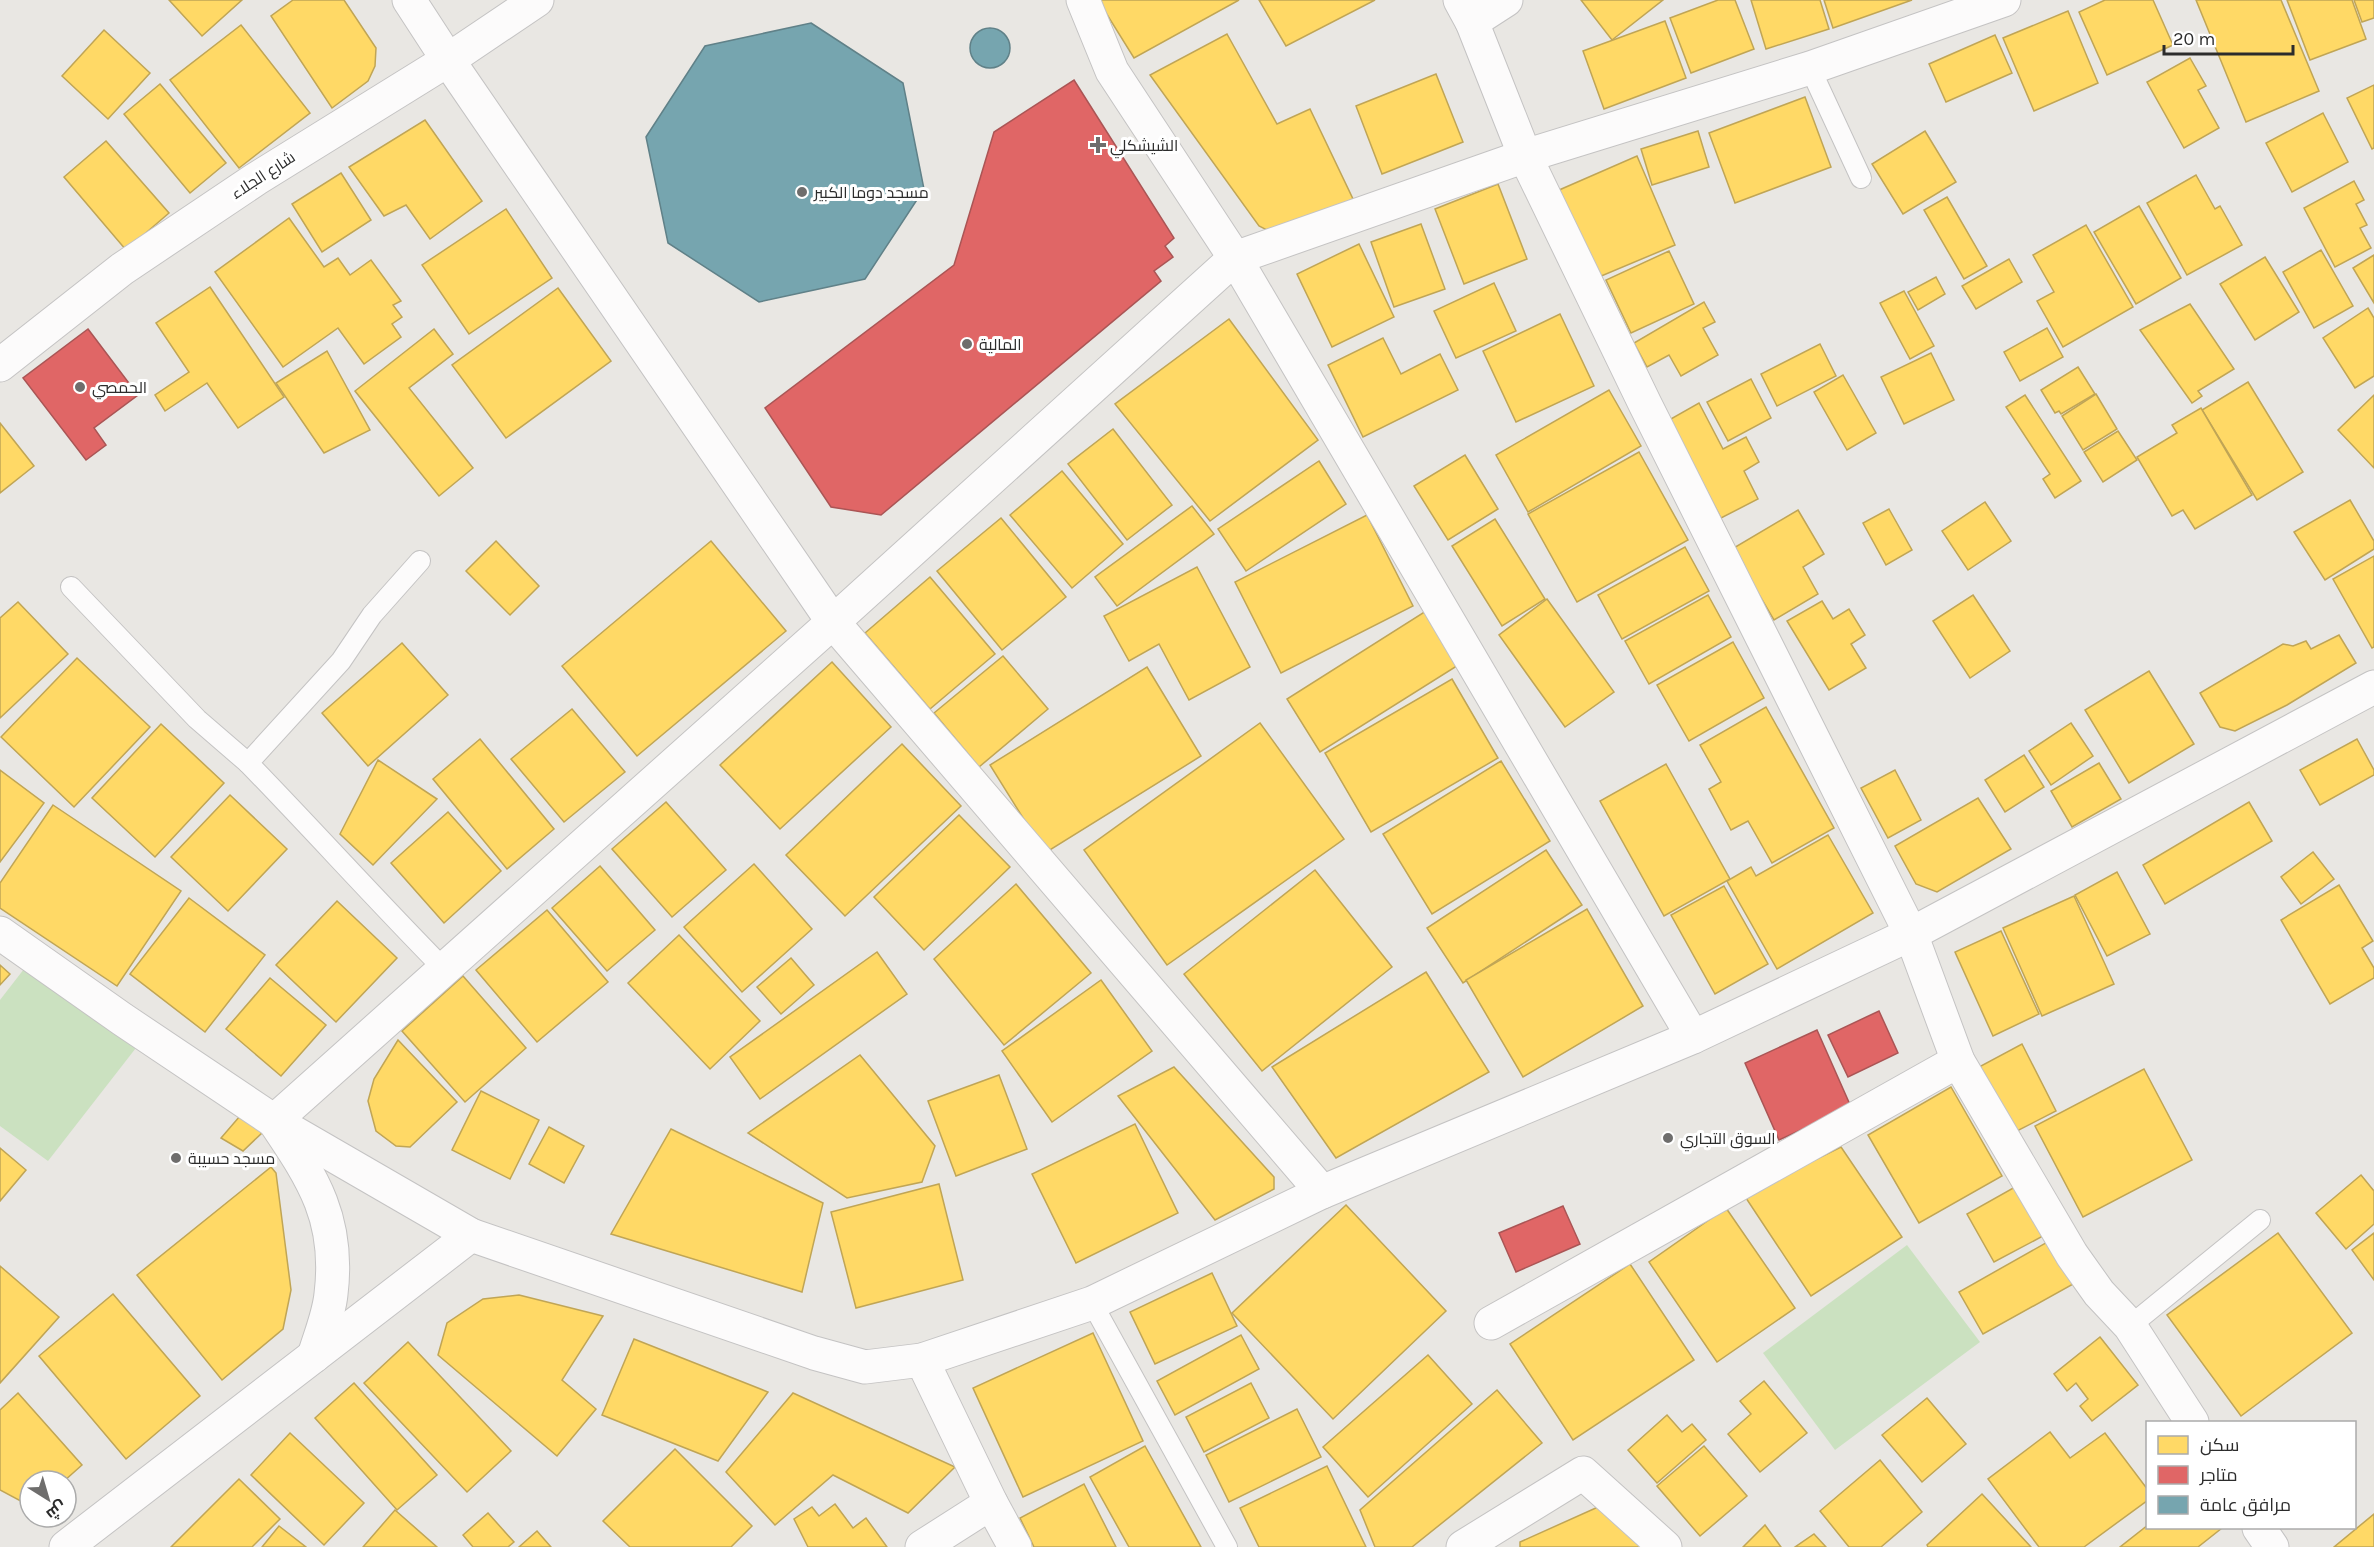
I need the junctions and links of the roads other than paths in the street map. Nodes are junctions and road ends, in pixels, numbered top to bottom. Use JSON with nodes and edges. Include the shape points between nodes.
{"nodes":[{"id":1,"x":409,"y":0,"type":"edge"},
{"id":2,"x":537,"y":0,"type":"edge"},
{"id":3,"x":1083,"y":0,"type":"edge"},
{"id":4,"x":1506,"y":0,"type":"edge"},
{"id":5,"x":2004,"y":0,"type":"edge"},
{"id":6,"x":1466,"y":11,"type":"edge"},
{"id":7,"x":448,"y":60,"type":"junction"},
{"id":8,"x":1810,"y":68,"type":"junction"},
{"id":9,"x":1525,"y":156,"type":"junction"},
{"id":10,"x":1861,"y":178,"type":"dead end"},
{"id":11,"x":1235,"y":258,"type":"junction"},
{"id":12,"x":0,"y":365,"type":"edge"},
{"id":13,"x":420,"y":561,"type":"dead end"},
{"id":14,"x":71,"y":586,"type":"dead end"},
{"id":15,"x":833,"y":622,"type":"junction"},
{"id":16,"x":2374,"y":687,"type":"edge"},
{"id":17,"x":248,"y":763,"type":"junction"},
{"id":18,"x":0,"y":933,"type":"edge"},
{"id":19,"x":1911,"y":934,"type":"junction"},
{"id":20,"x":443,"y":968,"type":"junction"},
{"id":21,"x":1692,"y":1037,"type":"junction"},
{"id":22,"x":1958,"y":1060,"type":"junction"},
{"id":23,"x":274,"y":1121,"type":"junction"},
{"id":24,"x":1322,"y":1192,"type":"junction"},
{"id":25,"x":2260,"y":1220,"type":"dead end"},
{"id":26,"x":471,"y":1235,"type":"junction"},
{"id":27,"x":1092,"y":1303,"type":"junction"},
{"id":28,"x":1491,"y":1323,"type":"dead end"},
{"id":29,"x":2130,"y":1326,"type":"junction"},
{"id":30,"x":314,"y":1356,"type":"junction"},
{"id":31,"x":922,"y":1360,"type":"junction"},
{"id":32,"x":2191,"y":1421,"type":"edge"},
{"id":33,"x":991,"y":1503,"type":"junction"},
{"id":34,"x":2260,"y":1529,"type":"edge"},
{"id":35,"x":80,"y":1544,"type":"edge"},
{"id":36,"x":1663,"y":1546,"type":"edge"},
{"id":37,"x":922,"y":1547,"type":"edge"},
{"id":38,"x":1015,"y":1547,"type":"edge"},
{"id":39,"x":1227,"y":1547,"type":"edge"},
{"id":40,"x":1463,"y":1547,"type":"edge"},
{"id":41,"x":2272,"y":1547,"type":"edge"}],
"edges":[{"from":1,"to":7,"type":"street"},
{"from":2,"to":7,"type":"street","name":"شارع الجلاء"},
{"from":3,"to":11,"type":"street","via":[[1112,70]]},
{"from":4,"to":6,"type":"street"},
{"from":5,"to":8,"type":"street"},
{"from":6,"to":9,"type":"street"},
{"from":7,"to":12,"type":"street","name":"شارع الجلاء","via":[[256,179],[122,269]]},
{"from":7,"to":15,"type":"street"},
{"from":8,"to":9,"type":"street"},
{"from":8,"to":10,"type":"lane"},
{"from":9,"to":11,"type":"street"},
{"from":9,"to":19,"type":"street"},
{"from":11,"to":15,"type":"street"},
{"from":11,"to":21,"type":"street"},
{"from":13,"to":17,"type":"lane","via":[[372,615],[341,662]]},
{"from":14,"to":17,"type":"lane","via":[[197,718]]},
{"from":15,"to":20,"type":"street"},
{"from":15,"to":24,"type":"street"},
{"from":16,"to":19,"type":"street"},
{"from":17,"to":20,"type":"lane"},
{"from":18,"to":23,"type":"street"},
{"from":19,"to":21,"type":"street"},
{"from":19,"to":22,"type":"street"},
{"from":20,"to":23,"type":"street"},
{"from":21,"to":24,"type":"street"},
{"from":22,"to":28,"type":"street"},
{"from":22,"to":29,"type":"street","via":[[2072,1255],[2098,1293]]},
{"from":23,"to":26,"type":"street"},
{"from":23,"to":30,"type":"street","via":[[309,1173],[324,1206],[334,1251],[331,1296]]},
{"from":24,"to":27,"type":"street"},
{"from":25,"to":29,"type":"lane"},
{"from":26,"to":30,"type":"street"},
{"from":26,"to":31,"type":"street","via":[[814,1353],[865,1367]]},
{"from":27,"to":31,"type":"street"},
{"from":27,"to":39,"type":"lane"},
{"from":29,"to":32,"type":"street"},
{"from":30,"to":35,"type":"street"},
{"from":31,"to":33,"type":"street"},
{"from":33,"to":37,"type":"street"},
{"from":33,"to":38,"type":"street"},
{"from":34,"to":41,"type":"street"},
{"from":36,"to":40,"type":"street","via":[[1583,1473]]}]}
